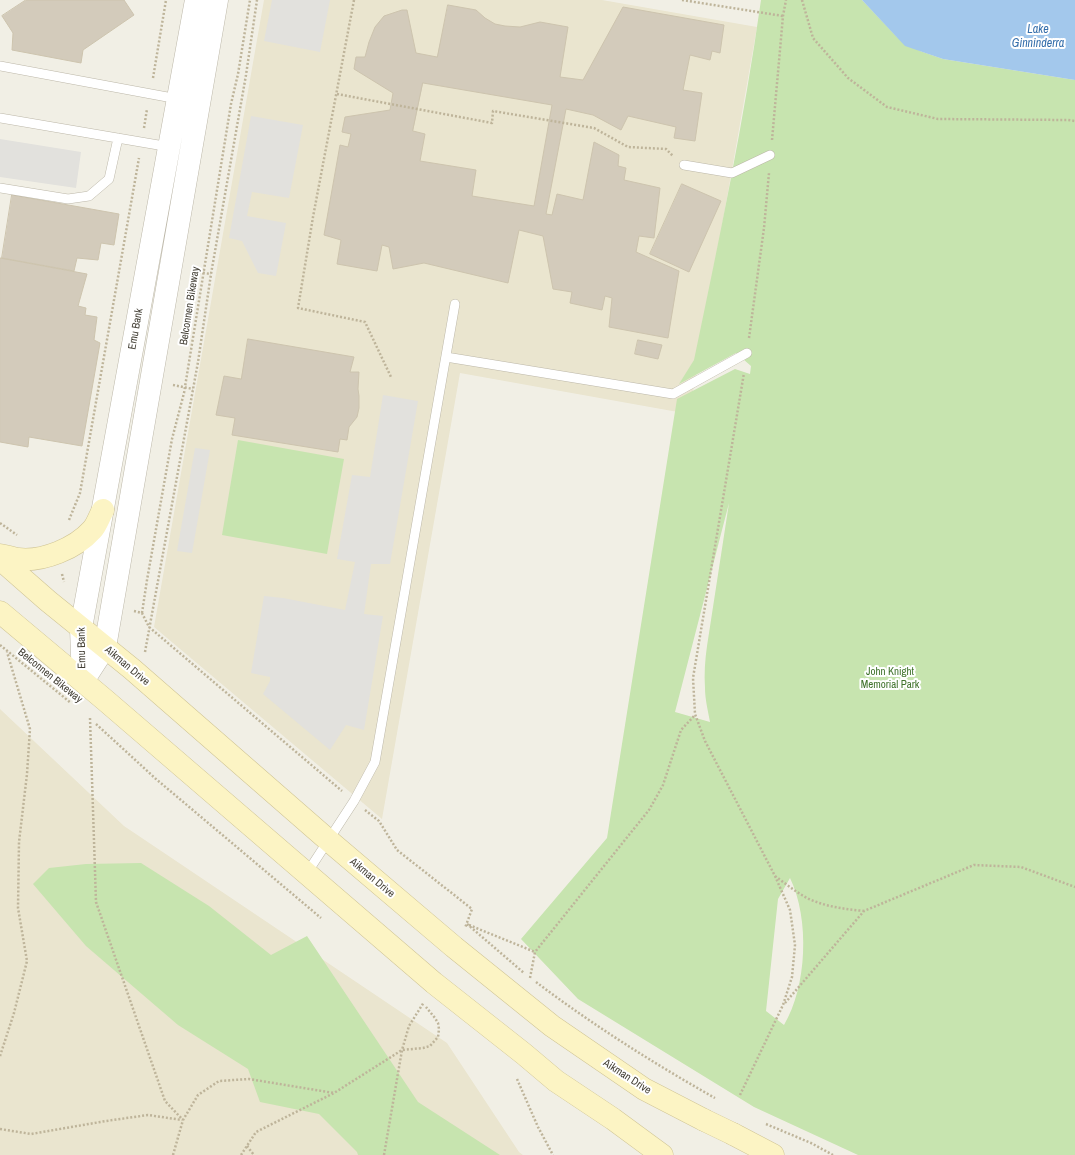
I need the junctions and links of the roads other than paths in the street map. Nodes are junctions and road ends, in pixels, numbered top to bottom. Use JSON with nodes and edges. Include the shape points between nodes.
{"nodes":[{"id":1,"x":196,"y":0,"type":"edge"},
{"id":2,"x":217,"y":0,"type":"edge"},
{"id":3,"x":0,"y":66,"type":"edge"},
{"id":4,"x":178,"y":99,"type":"junction"},
{"id":5,"x":0,"y":118,"type":"edge"},
{"id":6,"x":118,"y":138,"type":"junction"},
{"id":7,"x":180,"y":149,"type":"junction"},
{"id":8,"x":770,"y":155,"type":"road end"},
{"id":9,"x":684,"y":165,"type":"road end"},
{"id":10,"x":0,"y":188,"type":"edge"},
{"id":11,"x":455,"y":304,"type":"dead end"},
{"id":12,"x":747,"y":353,"type":"road end"},
{"id":13,"x":446,"y":357,"type":"junction"},
{"id":14,"x":103,"y":510,"type":"junction"},
{"id":15,"x":0,"y":555,"type":"edge"},
{"id":16,"x":0,"y":559,"type":"edge"},
{"id":17,"x":0,"y":612,"type":"edge"},
{"id":18,"x":81,"y":628,"type":"junction"},
{"id":19,"x":105,"y":647,"type":"junction"},
{"id":20,"x":83,"y":682,"type":"junction"},
{"id":21,"x":328,"y":840,"type":"junction"},
{"id":22,"x":307,"y":873,"type":"junction"},
{"id":23,"x":662,"y":1155,"type":"edge"},
{"id":24,"x":773,"y":1155,"type":"edge"}],
"edges":[{"from":1,"to":4,"type":"street","name":"Emu Bank"},
{"from":2,"to":7,"type":"street","name":"Emu Bank"},
{"from":3,"to":4,"type":"lane"},
{"from":4,"to":7,"type":"street","name":"Emu Bank"},
{"from":5,"to":6,"type":"lane"},
{"from":6,"to":7,"type":"lane"},
{"from":6,"to":10,"type":"lane","via":[[109,179],[89,196],[68,199]]},
{"from":7,"to":14,"type":"street","name":"Emu Bank"},
{"from":7,"to":19,"type":"street","name":"Emu Bank"},
{"from":8,"to":9,"type":"lane","via":[[732,173]]},
{"from":11,"to":13,"type":"lane"},
{"from":12,"to":13,"type":"lane","via":[[672,394]]},
{"from":13,"to":21,"type":"lane","via":[[375,762],[354,801]]},
{"from":14,"to":15,"type":"main road","via":[[93,529],[56,554],[20,559]]},
{"from":14,"to":18,"type":"street","name":"Emu Bank"},
{"from":16,"to":18,"type":"main road","name":"Aikman Drive"},
{"from":17,"to":20,"type":"main road"},
{"from":18,"to":19,"type":"main road","name":"Aikman Drive"},
{"from":18,"to":20,"type":"street","name":"Emu Bank"},
{"from":19,"to":20,"type":"street","name":"Emu Bank"},
{"from":19,"to":21,"type":"main road","name":"Aikman Drive"},
{"from":20,"to":22,"type":"main road"},
{"from":21,"to":22,"type":"lane"},
{"from":21,"to":24,"type":"main road","name":"Aikman Drive","bridge":true,"via":[[552,1026],[644,1089]]},
{"from":22,"to":23,"type":"main road","via":[[434,983],[556,1081]]}]}
